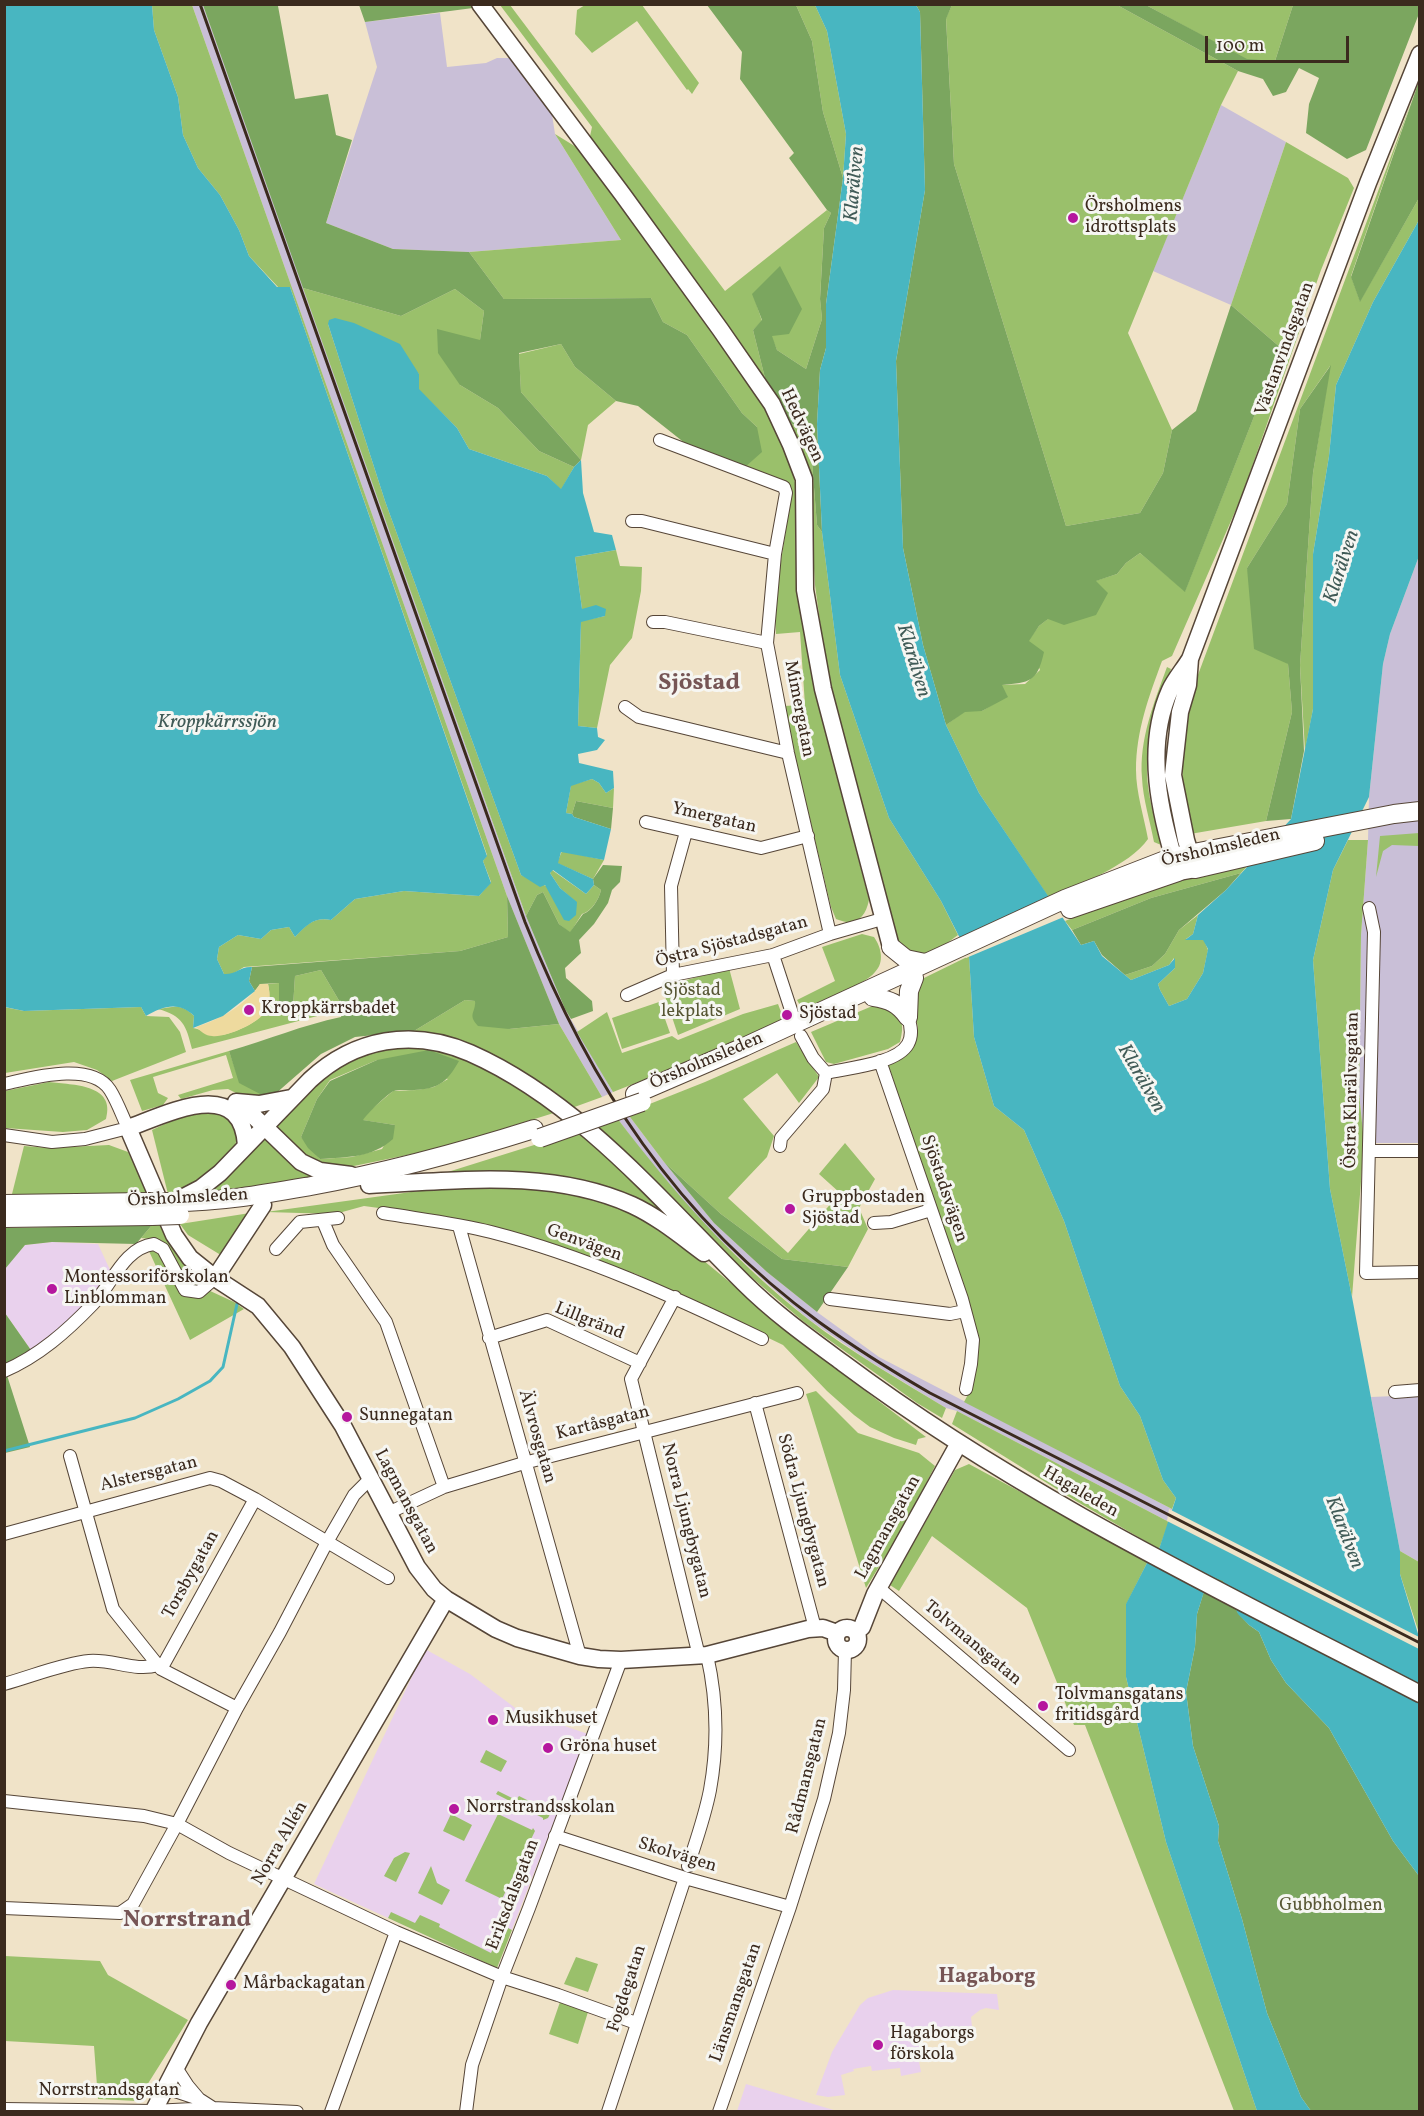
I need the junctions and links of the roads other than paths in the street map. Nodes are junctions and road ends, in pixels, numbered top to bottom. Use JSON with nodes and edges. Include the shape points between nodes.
{"nodes":[{"id":1,"x":480,"y":4,"type":"edge"},
{"id":2,"x":1419,"y":54,"type":"edge"},
{"id":3,"x":660,"y":440,"type":"dead end"},
{"id":4,"x":632,"y":521,"type":"dead end"},
{"id":5,"x":775,"y":554,"type":"junction"},
{"id":6,"x":653,"y":622,"type":"dead end"},
{"id":7,"x":767,"y":643,"type":"junction"},
{"id":8,"x":625,"y":707,"type":"dead end"},
{"id":9,"x":788,"y":753,"type":"junction"},
{"id":10,"x":1419,"y":811,"type":"edge"},
{"id":11,"x":1394,"y":819,"type":"junction"},
{"id":12,"x":646,"y":822,"type":"dead end"},
{"id":13,"x":1419,"y":822,"type":"edge"},
{"id":14,"x":686,"y":832,"type":"junction"},
{"id":15,"x":808,"y":836,"type":"junction"},
{"id":16,"x":1184,"y":863,"type":"junction"},
{"id":17,"x":1369,"y":908,"type":"dead end"},
{"id":18,"x":882,"y":919,"type":"junction"},
{"id":19,"x":830,"y":934,"type":"junction"},
{"id":20,"x":891,"y":947,"type":"junction"},
{"id":21,"x":773,"y":955,"type":"junction"},
{"id":22,"x":919,"y":971,"type":"junction"},
{"id":23,"x":673,"y":975,"type":"junction"},
{"id":24,"x":877,"y":990,"type":"junction"},
{"id":25,"x":627,"y":996,"type":"dead end"},
{"id":26,"x":792,"y":1013,"type":"dead end"},
{"id":27,"x":908,"y":1017,"type":"junction"},
{"id":28,"x":801,"y":1036,"type":"dead end"},
{"id":29,"x":880,"y":1061,"type":"junction"},
{"id":30,"x":826,"y":1073,"type":"junction"},
{"id":31,"x":4,"y":1084,"type":"edge"},
{"id":32,"x":291,"y":1098,"type":"junction"},
{"id":33,"x":240,"y":1103,"type":"junction"},
{"id":34,"x":194,"y":1106,"type":"junction"},
{"id":35,"x":265,"y":1127,"type":"junction"},
{"id":36,"x":128,"y":1128,"type":"junction"},
{"id":37,"x":4,"y":1135,"type":"edge"},
{"id":38,"x":246,"y":1145,"type":"junction"},
{"id":39,"x":780,"y":1146,"type":"dead end"},
{"id":40,"x":1370,"y":1151,"type":"junction"},
{"id":41,"x":1419,"y":1151,"type":"edge"},
{"id":42,"x":366,"y":1180,"type":"junction"},
{"id":43,"x":4,"y":1204,"type":"edge"},
{"id":44,"x":263,"y":1205,"type":"junction"},
{"id":45,"x":177,"y":1208,"type":"junction"},
{"id":46,"x":150,"y":1209,"type":"junction"},
{"id":47,"x":932,"y":1210,"type":"junction"},
{"id":48,"x":383,"y":1213,"type":"dead end"},
{"id":49,"x":4,"y":1218,"type":"edge"},
{"id":50,"x":338,"y":1218,"type":"dead end"},
{"id":51,"x":323,"y":1221,"type":"junction"},
{"id":52,"x":874,"y":1223,"type":"dead end"},
{"id":53,"x":459,"y":1226,"type":"junction"},
{"id":54,"x":276,"y":1249,"type":"dead end"},
{"id":55,"x":1419,"y":1272,"type":"edge"},
{"id":56,"x":215,"y":1278,"type":"junction"},
{"id":57,"x":746,"y":1284,"type":"junction"},
{"id":58,"x":675,"y":1297,"type":"junction"},
{"id":59,"x":830,"y":1299,"type":"dead end"},
{"id":60,"x":965,"y":1311,"type":"junction"},
{"id":61,"x":489,"y":1338,"type":"junction"},
{"id":62,"x":762,"y":1339,"type":"dead end"},
{"id":63,"x":640,"y":1364,"type":"junction"},
{"id":64,"x":4,"y":1371,"type":"edge"},
{"id":65,"x":966,"y":1389,"type":"dead end"},
{"id":66,"x":1419,"y":1390,"type":"edge"},
{"id":67,"x":1395,"y":1392,"type":"dead end"},
{"id":68,"x":797,"y":1393,"type":"dead end"},
{"id":69,"x":755,"y":1403,"type":"junction"},
{"id":70,"x":645,"y":1432,"type":"junction"},
{"id":71,"x":959,"y":1443,"type":"junction"},
{"id":72,"x":70,"y":1456,"type":"dead end"},
{"id":73,"x":524,"y":1463,"type":"junction"},
{"id":74,"x":371,"y":1478,"type":"junction"},
{"id":75,"x":444,"y":1487,"type":"junction"},
{"id":76,"x":255,"y":1499,"type":"junction"},
{"id":77,"x":85,"y":1510,"type":"junction"},
{"id":78,"x":388,"y":1513,"type":"junction"},
{"id":79,"x":4,"y":1534,"type":"edge"},
{"id":80,"x":327,"y":1542,"type":"junction"},
{"id":81,"x":388,"y":1578,"type":"dead end"},
{"id":82,"x":879,"y":1588,"type":"junction"},
{"id":83,"x":446,"y":1599,"type":"junction"},
{"id":84,"x":815,"y":1628,"type":"junction"},
{"id":85,"x":856,"y":1632,"type":"junction"},
{"id":86,"x":837,"y":1633,"type":"junction"},
{"id":87,"x":845,"y":1650,"type":"junction"},
{"id":88,"x":580,"y":1656,"type":"junction"},
{"id":89,"x":703,"y":1656,"type":"junction"},
{"id":90,"x":621,"y":1660,"type":"junction"},
{"id":91,"x":160,"y":1667,"type":"junction"},
{"id":92,"x":4,"y":1684,"type":"edge"},
{"id":93,"x":1419,"y":1694,"type":"edge"},
{"id":94,"x":237,"y":1708,"type":"junction"},
{"id":95,"x":1069,"y":1750,"type":"dead end"},
{"id":96,"x":4,"y":1801,"type":"edge"},
{"id":97,"x":177,"y":1824,"type":"junction"},
{"id":98,"x":555,"y":1836,"type":"junction"},
{"id":99,"x":686,"y":1872,"type":"junction"},
{"id":100,"x":285,"y":1878,"type":"junction"},
{"id":101,"x":790,"y":1907,"type":"junction"},
{"id":102,"x":4,"y":1908,"type":"edge"},
{"id":103,"x":396,"y":1932,"type":"junction"},
{"id":104,"x":502,"y":1977,"type":"junction"},
{"id":105,"x":636,"y":2024,"type":"junction"},
{"id":106,"x":177,"y":2069,"type":"junction"},
{"id":107,"x":166,"y":2088,"type":"junction"},
{"id":108,"x":199,"y":2099,"type":"junction"},
{"id":109,"x":11,"y":2110,"type":"edge"},
{"id":110,"x":221,"y":2110,"type":"edge"},
{"id":111,"x":153,"y":2111,"type":"edge"},
{"id":112,"x":297,"y":2112,"type":"edge"},
{"id":113,"x":331,"y":2112,"type":"edge"},
{"id":114,"x":466,"y":2112,"type":"edge"},
{"id":115,"x":608,"y":2112,"type":"edge"},
{"id":116,"x":719,"y":2112,"type":"edge"}],
"edges":[{"from":1,"to":18,"type":"street","name":"Hedvägen","via":[[772,404],[791,445],[804,479],[806,590],[823,689]]},
{"from":2,"to":16,"type":"street","name":"Västanvindsgatan","via":[[1190,659],[1173,775]]},
{"from":3,"to":5,"type":"street","name":"Mimergatan","via":[[784,487]]},
{"from":4,"to":5,"type":"street"},
{"from":5,"to":7,"type":"street","name":"Mimergatan"},
{"from":6,"to":7,"type":"street"},
{"from":7,"to":9,"type":"street","name":"Mimergatan"},
{"from":8,"to":9,"type":"street","via":[[639,717]]},
{"from":9,"to":15,"type":"street","name":"Mimergatan"},
{"from":10,"to":11,"type":"main road","name":"Örsholmsleden"},
{"from":11,"to":13,"type":"main road","name":"Örsholmsleden"},
{"from":11,"to":16,"type":"main road","name":"Örsholmsleden","via":[[1228,860]]},
{"from":11,"to":16,"type":"main road","name":"Örsholmsleden","via":[[1245,843]]},
{"from":12,"to":14,"type":"street","name":"Ymergatan"},
{"from":14,"to":15,"type":"street","name":"Ymergatan","via":[[761,848]]},
{"from":14,"to":23,"type":"street","via":[[671,886]]},
{"from":15,"to":19,"type":"street","name":"Mimergatan"},
{"from":16,"to":22,"type":"main road","name":"Örsholmsleden","via":[[1067,904]]},
{"from":17,"to":40,"type":"street","name":"Östra Klarälvsgatan","via":[[1374,932]]},
{"from":18,"to":19,"type":"street","name":"Östra Sjöstadsgatan"},
{"from":18,"to":20,"type":"street","name":"Hedvägen"},
{"from":19,"to":21,"type":"street","name":"Östra Sjöstadsgatan"},
{"from":20,"to":22,"type":"main road"},
{"from":20,"to":24,"type":"main road","via":[[891,960]]},
{"from":21,"to":23,"type":"street","name":"Östra Sjöstadsgatan"},
{"from":21,"to":26,"type":"street"},
{"from":22,"to":24,"type":"main road","name":"Örsholmsleden"},
{"from":22,"to":27,"type":"main road","via":[[909,991]]},
{"from":23,"to":25,"type":"street","name":"Östra Sjöstadsgatan"},
{"from":24,"to":27,"type":"main road","via":[[900,1006]]},
{"from":24,"to":42,"type":"main road","name":"Örsholmsleden","bridge":true,"via":[[691,1082],[444,1167]]},
{"from":27,"to":29,"type":"street","via":[[912,1033],[909,1042],[900,1052]]},
{"from":28,"to":30,"type":"street"},
{"from":29,"to":30,"type":"street"},
{"from":29,"to":47,"type":"street","name":"Sjöstadsvägen"},
{"from":30,"to":39,"type":"street","via":[[823,1089],[781,1138]]},
{"from":31,"to":36,"type":"street","name":"Lagmansgatan","via":[[55,1074],[87,1075],[110,1088]]},
{"from":32,"to":33,"type":"street","via":[[267,1104]]},
{"from":32,"to":35,"type":"street"},
{"from":32,"to":57,"type":"street","via":[[334,1060],[372,1044],[418,1040],[468,1052],[512,1075],[580,1125],[632,1170]]},
{"from":33,"to":34,"type":"street","via":[[219,1099]]},
{"from":33,"to":35,"type":"street"},
{"from":34,"to":36,"type":"street"},
{"from":34,"to":38,"type":"street","via":[[230,1108],[240,1121]]},
{"from":35,"to":38,"type":"street"},
{"from":35,"to":42,"type":"street","via":[[309,1167]]},
{"from":36,"to":37,"type":"street","via":[[85,1139],[52,1142]]},
{"from":36,"to":56,"type":"street","name":"Lagmansgatan","via":[[174,1235],[190,1258]]},
{"from":38,"to":45,"type":"street","via":[[209,1183]]},
{"from":40,"to":41,"type":"street"},
{"from":40,"to":55,"type":"street","name":"Östra Klarälvsgatan","via":[[1366,1273]]},
{"from":42,"to":44,"type":"main road","name":"Örsholmsleden"},
{"from":42,"to":45,"type":"main road","name":"Örsholmsleden"},
{"from":42,"to":57,"type":"street","via":[[527,1180],[582,1189],[631,1205],[656,1219]]},
{"from":43,"to":46,"type":"main road","name":"Örsholmsleden"},
{"from":44,"to":45,"type":"main road","name":"Örsholmsleden"},
{"from":44,"to":56,"type":"street"},
{"from":45,"to":46,"type":"main road","name":"Örsholmsleden","bridge":true},
{"from":46,"to":49,"type":"main road","name":"Örsholmsleden"},
{"from":47,"to":52,"type":"street"},
{"from":47,"to":60,"type":"street","name":"Sjöstadsvägen"},
{"from":48,"to":53,"type":"street","name":"Genvägen"},
{"from":50,"to":51,"type":"street"},
{"from":51,"to":54,"type":"street","via":[[300,1222]]},
{"from":51,"to":75,"type":"street","via":[[333,1245],[386,1322]]},
{"from":53,"to":58,"type":"street","name":"Genvägen","via":[[561,1253]]},
{"from":53,"to":61,"type":"street","name":"Älvrosgatan"},
{"from":56,"to":64,"type":"street","via":[[199,1292],[185,1290],[163,1249],[154,1244],[143,1248],[120,1266],[99,1297],[71,1326],[25,1362]]},
{"from":56,"to":74,"type":"street","name":"Lagmansgatan","via":[[258,1306],[277,1327]]},
{"from":57,"to":71,"type":"street","name":"Hagaleden","via":[[845,1364]]},
{"from":58,"to":62,"type":"street","name":"Genvägen"},
{"from":58,"to":63,"type":"street","name":"Norra Ljungbygatan"},
{"from":59,"to":60,"type":"street","via":[[950,1314]]},
{"from":60,"to":65,"type":"street","name":"Sjöstadsvägen","via":[[973,1340]]},
{"from":61,"to":63,"type":"street","name":"Lillgränd","via":[[547,1320]]},
{"from":61,"to":73,"type":"street","name":"Älvrosgatan"},
{"from":63,"to":70,"type":"street","name":"Norra Ljungbygatan","via":[[631,1379]]},
{"from":66,"to":67,"type":"street"},
{"from":68,"to":69,"type":"street","name":"Kartåsgatan"},
{"from":69,"to":70,"type":"street","name":"Kartåsgatan"},
{"from":69,"to":84,"type":"street","name":"Södra Ljungbygatan"},
{"from":70,"to":73,"type":"street","name":"Kartåsgatan"},
{"from":70,"to":89,"type":"street","name":"Norra Ljungbygatan"},
{"from":71,"to":82,"type":"street","name":"Lagmansgatan"},
{"from":71,"to":93,"type":"street","name":"Hagaleden","via":[[1115,1536]]},
{"from":72,"to":77,"type":"street"},
{"from":73,"to":75,"type":"street","name":"Kartåsgatan"},
{"from":73,"to":88,"type":"street","name":"Älvrosgatan"},
{"from":74,"to":78,"type":"street","name":"Lagmansgatan"},
{"from":74,"to":80,"type":"street","via":[[354,1495]]},
{"from":75,"to":78,"type":"street","name":"Kartåsgatan"},
{"from":76,"to":77,"type":"street","name":"Alstersgatan","via":[[210,1478]]},
{"from":76,"to":80,"type":"street","name":"Alstersgatan"},
{"from":76,"to":91,"type":"street","name":"Torsbygatan"},
{"from":77,"to":79,"type":"street","name":"Alstersgatan"},
{"from":77,"to":91,"type":"street","via":[[113,1609]]},
{"from":78,"to":83,"type":"street","name":"Lagmansgatan","via":[[424,1577]]},
{"from":80,"to":81,"type":"street","name":"Alstersgatan"},
{"from":80,"to":94,"type":"street"},
{"from":82,"to":85,"type":"street","name":"Lagmansgatan","via":[[862,1627]]},
{"from":82,"to":95,"type":"street","name":"Tolvmansgatan"},
{"from":83,"to":88,"type":"street","name":"Lagmansgatan","via":[[517,1638]]},
{"from":83,"to":100,"type":"street","name":"Norra Allén"},
{"from":84,"to":86,"type":"street","name":"Lagmansgatan"},
{"from":84,"to":89,"type":"street","name":"Lagmansgatan"},
{"from":85,"to":86,"type":"street","name":"Lagmansgatan","via":[[845,1627]]},
{"from":85,"to":87,"type":"street","name":"Lagmansgatan","via":[[857,1644]]},
{"from":86,"to":87,"type":"street","via":[[837,1644]]},
{"from":87,"to":101,"type":"street","name":"Rådmansgatan","via":[[843,1704],[827,1788]]},
{"from":88,"to":90,"type":"street","name":"Lagmansgatan"},
{"from":89,"to":90,"type":"street","name":"Lagmansgatan"},
{"from":89,"to":99,"type":"street","name":"Fogdegatan","via":[[715,1713],[714,1753],[710,1790]]},
{"from":90,"to":98,"type":"street","name":"Eriksdalsgatan"},
{"from":91,"to":92,"type":"street","via":[[90,1661]]},
{"from":91,"to":94,"type":"street"},
{"from":94,"to":97,"type":"street"},
{"from":96,"to":97,"type":"street","via":[[144,1816]]},
{"from":97,"to":100,"type":"street"},
{"from":97,"to":102,"type":"street","via":[[127,1910],[108,1913]]},
{"from":98,"to":99,"type":"street","name":"Skolvägen"},
{"from":98,"to":104,"type":"street","name":"Eriksdalsgatan"},
{"from":99,"to":101,"type":"street","name":"Skolvägen"},
{"from":99,"to":105,"type":"street","name":"Fogdegatan"},
{"from":100,"to":103,"type":"street"},
{"from":100,"to":106,"type":"street","name":"Norra Allén","via":[[199,2023]]},
{"from":101,"to":116,"type":"street","name":"Länsmansgatan"},
{"from":103,"to":104,"type":"street"},
{"from":103,"to":113,"type":"street"},
{"from":104,"to":105,"type":"street"},
{"from":104,"to":114,"type":"street","name":"Eriksdalsgatan","via":[[472,2065]]},
{"from":105,"to":115,"type":"street","name":"Fogdegatan"},
{"from":106,"to":107,"type":"street","name":"Norra Allén"},
{"from":106,"to":108,"type":"street","name":"Norrstrandsgatan"},
{"from":107,"to":108,"type":"street","name":"Norrstrandsgatan"},
{"from":107,"to":111,"type":"street","name":"Norra Allén"},
{"from":108,"to":110,"type":"street","name":"Norrstrandsgatan"},
{"from":109,"to":111,"type":"street","name":"Norrstrandsgatan"},
{"from":110,"to":111,"type":"street","name":"Norrstrandsgatan"},
{"from":110,"to":112,"type":"street","name":"Norrstrandsgatan"}]}
